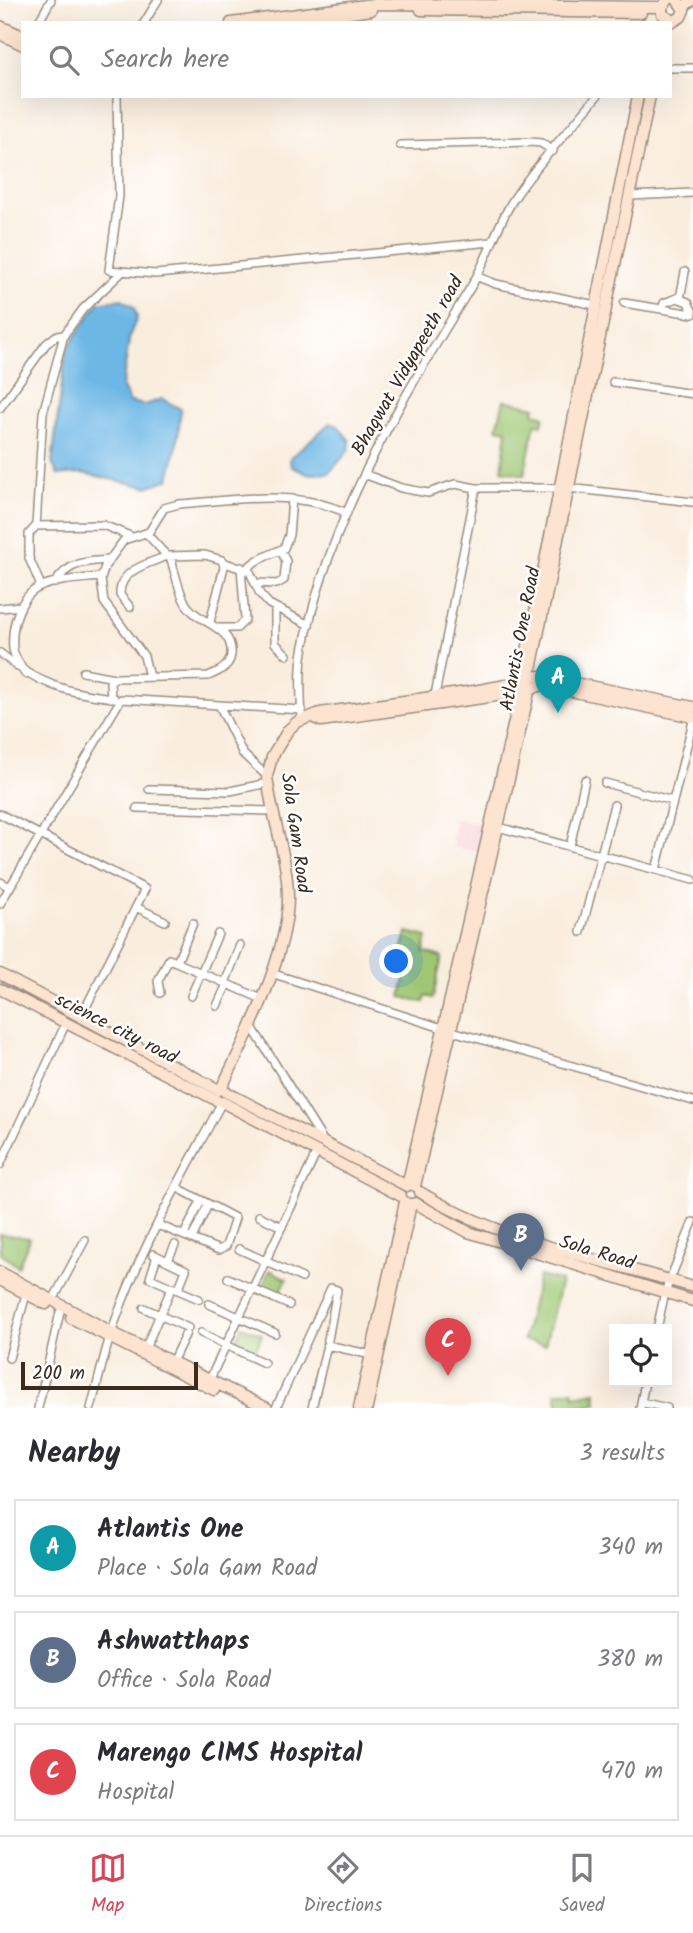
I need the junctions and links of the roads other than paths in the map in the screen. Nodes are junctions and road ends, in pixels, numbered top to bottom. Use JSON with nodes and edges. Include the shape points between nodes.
{"nodes":[{"id":1,"x":51,"y":0,"type":"edge"},
{"id":2,"x":158,"y":0,"type":"edge"},
{"id":3,"x":693,"y":1,"type":"edge"},
{"id":4,"x":461,"y":2,"type":"edge"},
{"id":5,"x":684,"y":7,"type":"edge"},
{"id":6,"x":665,"y":9,"type":"edge"},
{"id":7,"x":39,"y":21,"type":"edge"},
{"id":8,"x":145,"y":21,"type":"edge"},
{"id":9,"x":246,"y":21,"type":"edge"},
{"id":10,"x":300,"y":21,"type":"edge"},
{"id":11,"x":0,"y":26,"type":"edge"},
{"id":12,"x":0,"y":34,"type":"edge"},
{"id":13,"x":21,"y":35,"type":"edge"},
{"id":14,"x":21,"y":44,"type":"edge"},
{"id":15,"x":672,"y":68,"type":"edge"},
{"id":16,"x":693,"y":68,"type":"edge"},
{"id":17,"x":117,"y":98,"type":"edge"},
{"id":18,"x":595,"y":98,"type":"edge"},
{"id":19,"x":638,"y":98,"type":"edge"},
{"id":20,"x":650,"y":98,"type":"edge"},
{"id":21,"x":400,"y":145,"type":"dead end"},
{"id":22,"x":552,"y":151,"type":"junction"},
{"id":23,"x":693,"y":193,"type":"edge"},
{"id":24,"x":629,"y":196,"type":"junction"},
{"id":25,"x":491,"y":242,"type":"junction"},
{"id":26,"x":685,"y":272,"type":"dead end"},
{"id":27,"x":121,"y":273,"type":"junction"},
{"id":28,"x":478,"y":277,"type":"junction"},
{"id":29,"x":680,"y":299,"type":"junction"},
{"id":30,"x":624,"y":303,"type":"dead end"},
{"id":31,"x":595,"y":305,"type":"junction"},
{"id":32,"x":662,"y":309,"type":"junction"},
{"id":33,"x":693,"y":313,"type":"edge"},
{"id":34,"x":64,"y":335,"type":"junction"},
{"id":35,"x":613,"y":382,"type":"dead end"},
{"id":36,"x":693,"y":394,"type":"edge"},
{"id":37,"x":0,"y":408,"type":"edge"},
{"id":38,"x":364,"y":474,"type":"junction"},
{"id":39,"x":476,"y":488,"type":"junction"},
{"id":40,"x":563,"y":488,"type":"junction"},
{"id":41,"x":292,"y":499,"type":"junction"},
{"id":42,"x":693,"y":502,"type":"edge"},
{"id":43,"x":347,"y":513,"type":"junction"},
{"id":44,"x":36,"y":526,"type":"junction"},
{"id":45,"x":146,"y":533,"type":"junction"},
{"id":46,"x":130,"y":536,"type":"junction"},
{"id":47,"x":281,"y":551,"type":"junction"},
{"id":48,"x":168,"y":556,"type":"junction"},
{"id":49,"x":110,"y":559,"type":"junction"},
{"id":50,"x":223,"y":562,"type":"junction"},
{"id":51,"x":244,"y":568,"type":"junction"},
{"id":52,"x":101,"y":576,"type":"junction"},
{"id":53,"x":55,"y":583,"type":"junction"},
{"id":54,"x":257,"y":583,"type":"junction"},
{"id":55,"x":41,"y":586,"type":"junction"},
{"id":56,"x":20,"y":606,"type":"junction"},
{"id":57,"x":130,"y":607,"type":"dead end"},
{"id":58,"x":0,"y":608,"type":"edge"},
{"id":59,"x":275,"y":608,"type":"junction"},
{"id":60,"x":210,"y":622,"type":"junction"},
{"id":61,"x":309,"y":625,"type":"junction"},
{"id":62,"x":218,"y":628,"type":"junction"},
{"id":63,"x":0,"y":653,"type":"edge"},
{"id":64,"x":287,"y":656,"type":"dead end"},
{"id":65,"x":83,"y":673,"type":"dead end"},
{"id":66,"x":25,"y":674,"type":"junction"},
{"id":67,"x":149,"y":677,"type":"junction"},
{"id":68,"x":114,"y":678,"type":"junction"},
{"id":69,"x":525,"y":685,"type":"junction"},
{"id":70,"x":111,"y":698,"type":"junction"},
{"id":71,"x":121,"y":699,"type":"junction"},
{"id":72,"x":434,"y":700,"type":"junction"},
{"id":73,"x":220,"y":707,"type":"junction"},
{"id":74,"x":693,"y":707,"type":"edge"},
{"id":75,"x":302,"y":715,"type":"junction"},
{"id":76,"x":693,"y":719,"type":"edge"},
{"id":77,"x":268,"y":779,"type":"junction"},
{"id":78,"x":585,"y":780,"type":"dead end"},
{"id":79,"x":605,"y":783,"type":"dead end"},
{"id":80,"x":149,"y":789,"type":"dead end"},
{"id":81,"x":673,"y":801,"type":"junction"},
{"id":82,"x":614,"y":805,"type":"dead end"},
{"id":83,"x":137,"y":808,"type":"dead end"},
{"id":84,"x":274,"y":811,"type":"junction"},
{"id":85,"x":0,"y":814,"type":"edge"},
{"id":86,"x":498,"y":827,"type":"junction"},
{"id":87,"x":40,"y":836,"type":"junction"},
{"id":88,"x":570,"y":846,"type":"junction"},
{"id":89,"x":601,"y":855,"type":"junction"},
{"id":90,"x":656,"y":870,"type":"junction"},
{"id":91,"x":693,"y":880,"type":"edge"},
{"id":92,"x":0,"y":882,"type":"edge"},
{"id":93,"x":10,"y":887,"type":"junction"},
{"id":94,"x":0,"y":904,"type":"edge"},
{"id":95,"x":138,"y":908,"type":"junction"},
{"id":96,"x":165,"y":921,"type":"dead end"},
{"id":97,"x":193,"y":923,"type":"dead end"},
{"id":98,"x":582,"y":932,"type":"dead end"},
{"id":99,"x":218,"y":934,"type":"dead end"},
{"id":100,"x":240,"y":945,"type":"dead end"},
{"id":101,"x":177,"y":962,"type":"junction"},
{"id":102,"x":201,"y":972,"type":"junction"},
{"id":103,"x":271,"y":973,"type":"junction"},
{"id":104,"x":0,"y":974,"type":"edge"},
{"id":105,"x":226,"y":984,"type":"junction"},
{"id":106,"x":0,"y":989,"type":"edge"},
{"id":107,"x":160,"y":993,"type":"dead end"},
{"id":108,"x":191,"y":996,"type":"dead end"},
{"id":109,"x":262,"y":999,"type":"junction"},
{"id":110,"x":217,"y":1006,"type":"dead end"},
{"id":111,"x":81,"y":1017,"type":"junction"},
{"id":112,"x":66,"y":1023,"type":"junction"},
{"id":113,"x":253,"y":1027,"type":"junction"},
{"id":114,"x":448,"y":1030,"type":"junction"},
{"id":115,"x":221,"y":1095,"type":"junction"},
{"id":116,"x":693,"y":1101,"type":"edge"},
{"id":117,"x":326,"y":1146,"type":"junction"},
{"id":118,"x":316,"y":1154,"type":"junction"},
{"id":119,"x":0,"y":1165,"type":"edge"},
{"id":120,"x":176,"y":1187,"type":"junction"},
{"id":121,"x":414,"y":1188,"type":"junction"},
{"id":122,"x":408,"y":1201,"type":"junction"},
{"id":123,"x":204,"y":1203,"type":"junction"},
{"id":124,"x":259,"y":1216,"type":"dead end"},
{"id":125,"x":693,"y":1222,"type":"edge"},
{"id":126,"x":158,"y":1225,"type":"junction"},
{"id":127,"x":282,"y":1227,"type":"junction"},
{"id":128,"x":188,"y":1237,"type":"junction"},
{"id":129,"x":85,"y":1240,"type":"dead end"},
{"id":130,"x":175,"y":1245,"type":"dead end"},
{"id":131,"x":239,"y":1249,"type":"dead end"},
{"id":132,"x":146,"y":1251,"type":"junction"},
{"id":133,"x":157,"y":1256,"type":"junction"},
{"id":134,"x":168,"y":1261,"type":"junction"},
{"id":135,"x":265,"y":1261,"type":"junction"},
{"id":136,"x":0,"y":1272,"type":"edge"},
{"id":137,"x":228,"y":1278,"type":"dead end"},
{"id":138,"x":302,"y":1278,"type":"dead end"},
{"id":139,"x":0,"y":1280,"type":"edge"},
{"id":140,"x":670,"y":1280,"type":"junction"},
{"id":141,"x":693,"y":1287,"type":"edge"},
{"id":142,"x":175,"y":1289,"type":"junction"},
{"id":143,"x":252,"y":1289,"type":"junction"},
{"id":144,"x":665,"y":1292,"type":"junction"},
{"id":145,"x":26,"y":1293,"type":"junction"},
{"id":146,"x":199,"y":1299,"type":"dead end"},
{"id":147,"x":53,"y":1300,"type":"junction"},
{"id":148,"x":693,"y":1301,"type":"edge"},
{"id":149,"x":209,"y":1304,"type":"dead end"},
{"id":150,"x":289,"y":1305,"type":"dead end"},
{"id":151,"x":144,"y":1308,"type":"dead end"},
{"id":152,"x":60,"y":1312,"type":"junction"},
{"id":153,"x":160,"y":1315,"type":"junction"},
{"id":154,"x":239,"y":1318,"type":"junction"},
{"id":155,"x":658,"y":1324,"type":"edge"},
{"id":156,"x":201,"y":1333,"type":"dead end"},
{"id":157,"x":275,"y":1333,"type":"dead end"},
{"id":158,"x":111,"y":1336,"type":"junction"},
{"id":159,"x":226,"y":1345,"type":"junction"},
{"id":160,"x":327,"y":1345,"type":"junction"},
{"id":161,"x":145,"y":1349,"type":"junction"},
{"id":162,"x":372,"y":1355,"type":"junction"},
{"id":163,"x":9,"y":1358,"type":"dead end"},
{"id":164,"x":172,"y":1362,"type":"junction"},
{"id":165,"x":264,"y":1363,"type":"dead end"},
{"id":166,"x":209,"y":1381,"type":"junction"},
{"id":167,"x":644,"y":1387,"type":"edge"},
{"id":168,"x":640,"y":1405,"type":"edge"},
{"id":169,"x":38,"y":1408,"type":"edge"},
{"id":170,"x":91,"y":1408,"type":"edge"},
{"id":171,"x":253,"y":1408,"type":"edge"},
{"id":172,"x":268,"y":1408,"type":"edge"},
{"id":173,"x":276,"y":1408,"type":"edge"},
{"id":174,"x":312,"y":1408,"type":"edge"},
{"id":175,"x":359,"y":1408,"type":"edge"},
{"id":176,"x":367,"y":1408,"type":"edge"},
{"id":177,"x":667,"y":1408,"type":"edge"}],
"edges":[{"from":1,"to":7,"type":"street"},
{"from":2,"to":8,"type":"street"},
{"from":3,"to":5,"type":"street"},
{"from":4,"to":6,"type":"street"},
{"from":4,"to":9,"type":"street","via":[[373,4]]},
{"from":5,"to":6,"type":"street","via":[[678,19]]},
{"from":6,"to":10,"type":"street","via":[[396,9]]},
{"from":11,"to":13,"type":"street"},
{"from":12,"to":14,"type":"street"},
{"from":15,"to":16,"type":"street"},
{"from":17,"to":27,"type":"street","via":[[120,196],[109,270]]},
{"from":18,"to":22,"type":"street","name":"Bhagwat Vidyapeeth road"},
{"from":19,"to":31,"type":"street","name":"Atlantis One Road"},
{"from":20,"to":24,"type":"street","name":"Atlantis One Road"},
{"from":21,"to":22,"type":"street","via":[[530,142]]},
{"from":22,"to":25,"type":"street","name":"Bhagwat Vidyapeeth road","via":[[514,198]]},
{"from":23,"to":24,"type":"street"},
{"from":24,"to":40,"type":"street","name":"Atlantis One Road"},
{"from":25,"to":27,"type":"street","via":[[156,274]]},
{"from":25,"to":28,"type":"street","name":"Bhagwat Vidyapeeth road"},
{"from":26,"to":29,"type":"street"},
{"from":27,"to":34,"type":"street","via":[[83,309]]},
{"from":28,"to":31,"type":"street"},
{"from":28,"to":38,"type":"street","name":"Bhagwat Vidyapeeth road","via":[[389,422]]},
{"from":29,"to":32,"type":"street","via":[[664,303]]},
{"from":29,"to":33,"type":"street","via":[[688,302]]},
{"from":30,"to":32,"type":"street"},
{"from":31,"to":40,"type":"street","name":"Atlantis One Road"},
{"from":32,"to":33,"type":"street"},
{"from":34,"to":37,"type":"street","via":[[46,344]]},
{"from":34,"to":44,"type":"street","via":[[43,413]]},
{"from":35,"to":36,"type":"street"},
{"from":38,"to":39,"type":"street","via":[[428,493],[455,484]]},
{"from":38,"to":43,"type":"street","name":"Bhagwat Vidyapeeth road"},
{"from":39,"to":40,"type":"street"},
{"from":39,"to":72,"type":"street"},
{"from":40,"to":42,"type":"street"},
{"from":40,"to":69,"type":"street","name":"Atlantis One Road"},
{"from":41,"to":43,"type":"street"},
{"from":41,"to":45,"type":"street","via":[[170,506]]},
{"from":41,"to":47,"type":"street","via":[[289,535]]},
{"from":43,"to":61,"type":"street","name":"Bhagwat Vidyapeeth road"},
{"from":44,"to":46,"type":"street","via":[[103,525]]},
{"from":44,"to":55,"type":"street","via":[[29,534],[28,549]]},
{"from":45,"to":46,"type":"street"},
{"from":45,"to":48,"type":"street"},
{"from":46,"to":49,"type":"street"},
{"from":47,"to":51,"type":"street"},
{"from":47,"to":54,"type":"street","via":[[286,561],[284,580]]},
{"from":48,"to":50,"type":"street","via":[[205,555]]},
{"from":48,"to":57,"type":"street","via":[[122,580],[120,595]]},
{"from":48,"to":60,"type":"street","via":[[187,606]]},
{"from":49,"to":52,"type":"street"},
{"from":49,"to":53,"type":"street","via":[[77,563]]},
{"from":50,"to":51,"type":"street"},
{"from":50,"to":60,"type":"street"},
{"from":51,"to":54,"type":"street"},
{"from":51,"to":62,"type":"street","via":[[245,620],[237,628]]},
{"from":52,"to":53,"type":"street"},
{"from":52,"to":67,"type":"street","via":[[104,602],[145,656]]},
{"from":53,"to":55,"type":"street"},
{"from":54,"to":59,"type":"street","via":[[263,598]]},
{"from":55,"to":56,"type":"street"},
{"from":56,"to":58,"type":"street"},
{"from":56,"to":66,"type":"street","via":[[13,651]]},
{"from":59,"to":61,"type":"street"},
{"from":59,"to":64,"type":"street","via":[[276,647]]},
{"from":60,"to":62,"type":"street"},
{"from":61,"to":75,"type":"street","name":"Bhagwat Vidyapeeth road","via":[[302,653]]},
{"from":62,"to":67,"type":"street","via":[[231,645],[230,659],[221,671],[208,676]]},
{"from":63,"to":66,"type":"street"},
{"from":65,"to":68,"type":"street"},
{"from":66,"to":70,"type":"street","via":[[88,697]]},
{"from":67,"to":68,"type":"street"},
{"from":68,"to":70,"type":"street"},
{"from":69,"to":72,"type":"street"},
{"from":69,"to":74,"type":"street","via":[[540,677]]},
{"from":69,"to":76,"type":"street"},
{"from":69,"to":86,"type":"street","name":"Atlantis One Road"},
{"from":69,"to":114,"type":"street","name":"Atlantis One Road"},
{"from":70,"to":71,"type":"street"},
{"from":71,"to":73,"type":"street"},
{"from":71,"to":87,"type":"street"},
{"from":72,"to":75,"type":"street","via":[[321,721]]},
{"from":73,"to":75,"type":"street"},
{"from":73,"to":77,"type":"street","via":[[243,754]]},
{"from":75,"to":77,"type":"street","name":"Sola Gam Road","via":[[281,740]]},
{"from":76,"to":81,"type":"street"},
{"from":77,"to":80,"type":"street","via":[[230,790]]},
{"from":77,"to":84,"type":"street","name":"Sola Gam Road"},
{"from":78,"to":88,"type":"street"},
{"from":79,"to":81,"type":"street"},
{"from":81,"to":90,"type":"street"},
{"from":82,"to":89,"type":"street"},
{"from":83,"to":84,"type":"street"},
{"from":84,"to":103,"type":"street","name":"Sola Gam Road","via":[[288,900]]},
{"from":85,"to":87,"type":"street"},
{"from":86,"to":88,"type":"street"},
{"from":86,"to":114,"type":"street","name":"Atlantis One Road"},
{"from":87,"to":93,"type":"street"},
{"from":87,"to":95,"type":"street","via":[[142,887],[146,892]]},
{"from":88,"to":89,"type":"street"},
{"from":89,"to":90,"type":"street"},
{"from":89,"to":98,"type":"street"},
{"from":90,"to":91,"type":"street"},
{"from":92,"to":93,"type":"street"},
{"from":93,"to":94,"type":"street"},
{"from":95,"to":96,"type":"street"},
{"from":95,"to":111,"type":"street"},
{"from":97,"to":101,"type":"street"},
{"from":99,"to":102,"type":"street"},
{"from":100,"to":105,"type":"street"},
{"from":101,"to":102,"type":"street"},
{"from":101,"to":107,"type":"street","via":[[168,960],[158,983]]},
{"from":102,"to":105,"type":"street"},
{"from":102,"to":108,"type":"street"},
{"from":103,"to":109,"type":"street","name":"Sola Gam Road"},
{"from":103,"to":114,"type":"street"},
{"from":104,"to":111,"type":"street"},
{"from":105,"to":109,"type":"street"},
{"from":105,"to":110,"type":"street"},
{"from":106,"to":112,"type":"street","name":"science city road"},
{"from":109,"to":113,"type":"street","name":"Sola Gam Road"},
{"from":111,"to":115,"type":"street"},
{"from":112,"to":115,"type":"street","name":"science city road"},
{"from":112,"to":119,"type":"street"},
{"from":113,"to":115,"type":"street","name":"Sola Gam Road"},
{"from":113,"to":117,"type":"street"},
{"from":114,"to":116,"type":"street"},
{"from":114,"to":121,"type":"street","name":"Atlantis One Road"},
{"from":115,"to":117,"type":"street","name":"Sola Road"},
{"from":115,"to":118,"type":"street","name":"science city road"},
{"from":115,"to":120,"type":"street"},
{"from":117,"to":121,"type":"street","name":"Sola Road"},
{"from":118,"to":122,"type":"street","name":"science city road"},
{"from":118,"to":127,"type":"street"},
{"from":120,"to":123,"type":"street"},
{"from":120,"to":126,"type":"street"},
{"from":121,"to":122,"type":"street"},
{"from":121,"to":122,"type":"street"},
{"from":121,"to":140,"type":"street","name":"Sola Road","via":[[456,1214]]},
{"from":122,"to":144,"type":"street","name":"Sola Road","via":[[468,1232]]},
{"from":122,"to":162,"type":"street"},
{"from":122,"to":176,"type":"street"},
{"from":123,"to":128,"type":"street"},
{"from":123,"to":128,"type":"street","via":[[235,1218],[226,1246],[221,1251]]},
{"from":124,"to":127,"type":"street"},
{"from":125,"to":140,"type":"street"},
{"from":126,"to":128,"type":"street"},
{"from":126,"to":132,"type":"street"},
{"from":127,"to":135,"type":"street"},
{"from":129,"to":147,"type":"street"},
{"from":130,"to":134,"type":"street"},
{"from":131,"to":135,"type":"street"},
{"from":132,"to":133,"type":"street"},
{"from":132,"to":158,"type":"street"},
{"from":133,"to":134,"type":"street"},
{"from":133,"to":142,"type":"street","via":[[148,1276]]},
{"from":134,"to":142,"type":"street","via":[[186,1270]]},
{"from":135,"to":138,"type":"street"},
{"from":135,"to":143,"type":"street"},
{"from":136,"to":147,"type":"street"},
{"from":137,"to":143,"type":"street"},
{"from":139,"to":145,"type":"street"},
{"from":140,"to":141,"type":"street","name":"Sola Road"},
{"from":140,"to":144,"type":"street"},
{"from":142,"to":146,"type":"street"},
{"from":142,"to":153,"type":"street"},
{"from":143,"to":150,"type":"street"},
{"from":143,"to":154,"type":"street"},
{"from":144,"to":148,"type":"street","name":"Sola Road"},
{"from":144,"to":155,"type":"street"},
{"from":145,"to":152,"type":"street"},
{"from":145,"to":163,"type":"street"},
{"from":147,"to":158,"type":"street"},
{"from":149,"to":154,"type":"street"},
{"from":151,"to":153,"type":"street"},
{"from":152,"to":158,"type":"street"},
{"from":152,"to":169,"type":"street"},
{"from":153,"to":161,"type":"street"},
{"from":153,"to":164,"type":"street","via":[[187,1330]]},
{"from":154,"to":157,"type":"street"},
{"from":154,"to":159,"type":"street"},
{"from":156,"to":159,"type":"street"},
{"from":158,"to":161,"type":"street"},
{"from":158,"to":170,"type":"street"},
{"from":158,"to":171,"type":"street"},
{"from":159,"to":165,"type":"street"},
{"from":159,"to":166,"type":"street"},
{"from":160,"to":162,"type":"street"},
{"from":160,"to":173,"type":"street","via":[[335,1287]]},
{"from":160,"to":174,"type":"street"},
{"from":161,"to":164,"type":"street"},
{"from":162,"to":175,"type":"street"},
{"from":164,"to":166,"type":"street"},
{"from":166,"to":172,"type":"street"},
{"from":167,"to":168,"type":"street"},
{"from":168,"to":177,"type":"street"}]}
